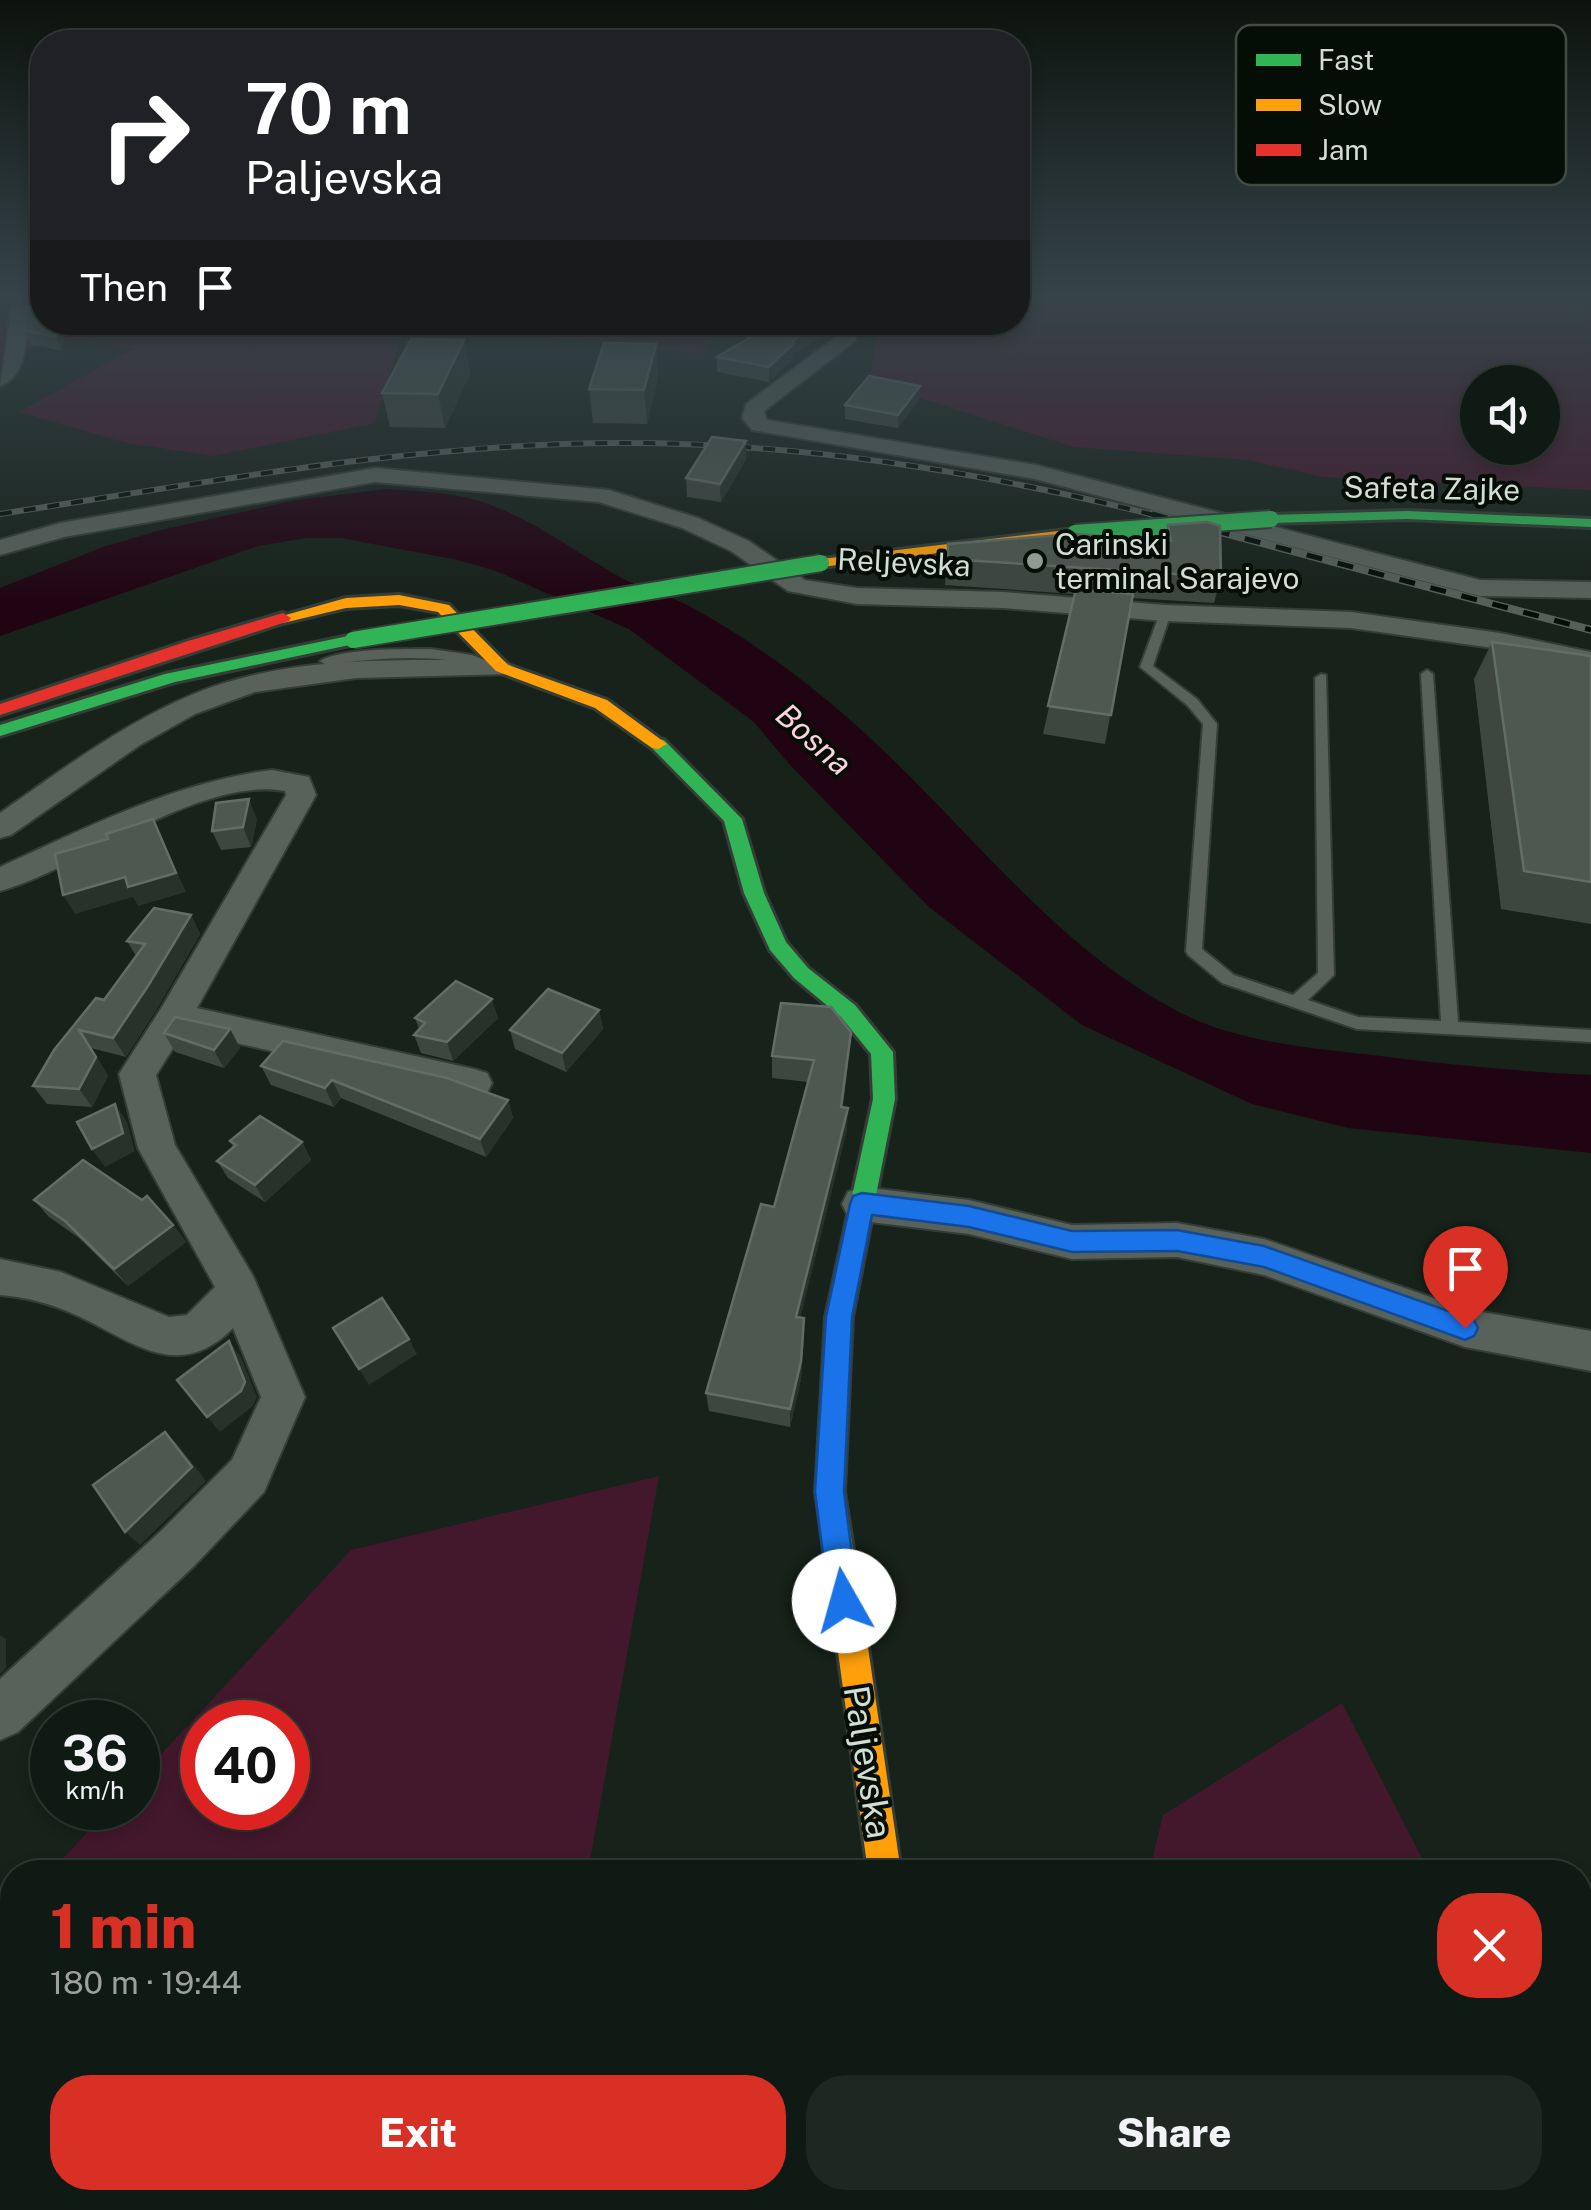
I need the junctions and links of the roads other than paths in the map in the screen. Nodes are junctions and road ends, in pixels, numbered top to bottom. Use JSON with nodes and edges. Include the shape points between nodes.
{"nodes":[{"id":1,"x":769,"y":397,"type":"edge"},
{"id":2,"x":1591,"y":523,"type":"edge"},
{"id":3,"x":0,"y":548,"type":"edge"},
{"id":4,"x":1591,"y":590,"type":"edge"},
{"id":5,"x":1164,"y":613,"type":"junction"},
{"id":6,"x":1591,"y":660,"type":"edge"},
{"id":7,"x":326,"y":661,"type":"dead end"},
{"id":8,"x":502,"y":668,"type":"junction"},
{"id":9,"x":1427,"y":674,"type":"dead end"},
{"id":10,"x":1321,"y":678,"type":"dead end"},
{"id":11,"x":0,"y":710,"type":"edge"},
{"id":12,"x":0,"y":730,"type":"edge"},
{"id":13,"x":0,"y":828,"type":"edge"},
{"id":14,"x":0,"y":880,"type":"edge"},
{"id":15,"x":1295,"y":1002,"type":"junction"},
{"id":16,"x":175,"y":1016,"type":"junction"},
{"id":17,"x":1450,"y":1030,"type":"junction"},
{"id":18,"x":1591,"y":1036,"type":"edge"},
{"id":19,"x":474,"y":1083,"type":"edge"},
{"id":20,"x":862,"y":1204,"type":"junction"},
{"id":21,"x":0,"y":1276,"type":"edge"},
{"id":22,"x":238,"y":1289,"type":"junction"},
{"id":23,"x":1591,"y":1351,"type":"edge"},
{"id":24,"x":0,"y":1714,"type":"edge"},
{"id":25,"x":884,"y":1860,"type":"edge"}],
"edges":[{"from":1,"to":4,"type":"street","via":[[754,409],[760,425],[1036,472],[1480,588]]},
{"from":2,"to":12,"type":"street","name":"Safeta Zajke","bridge":true,"via":[[1407,515],[1272,519],[1074,533],[821,563],[353,640],[171,678]]},
{"from":3,"to":5,"type":"street","name":"Reljevska","via":[[60,530],[375,476],[601,496],[690,522],[740,546],[797,586],[856,596]]},
{"from":5,"to":6,"type":"street","name":"Reljevska","via":[[1351,620]]},
{"from":5,"to":15,"type":"lane","via":[[1146,667],[1210,724],[1194,951],[1228,979]]},
{"from":7,"to":8,"type":"lane","via":[[436,653]]},
{"from":8,"to":11,"type":"street","via":[[443,608],[398,600],[346,603],[194,644]]},
{"from":8,"to":13,"type":"street","via":[[340,671],[216,695],[133,736]]},
{"from":8,"to":20,"type":"street","via":[[600,704],[651,737],[733,819],[777,945],[882,1052],[884,1100]]},
{"from":9,"to":17,"type":"lane"},
{"from":10,"to":15,"type":"lane","via":[[1326,975]]},
{"from":14,"to":16,"type":"street","via":[[209,790],[282,776],[298,784],[301,796]]},
{"from":15,"to":17,"type":"lane","via":[[1357,1023]]},
{"from":16,"to":19,"type":"street"},
{"from":16,"to":22,"type":"street","via":[[137,1074],[157,1148]]},
{"from":17,"to":18,"type":"lane"},
{"from":20,"to":23,"type":"street","via":[[969,1216],[1072,1242],[1177,1240],[1264,1257],[1465,1328]]},
{"from":20,"to":25,"type":"street","name":"Paljevska","via":[[839,1317],[830,1492]]},
{"from":21,"to":22,"type":"street","via":[[64,1292],[170,1338],[195,1333]]},
{"from":22,"to":24,"type":"street","via":[[282,1397],[248,1476]]}]}
